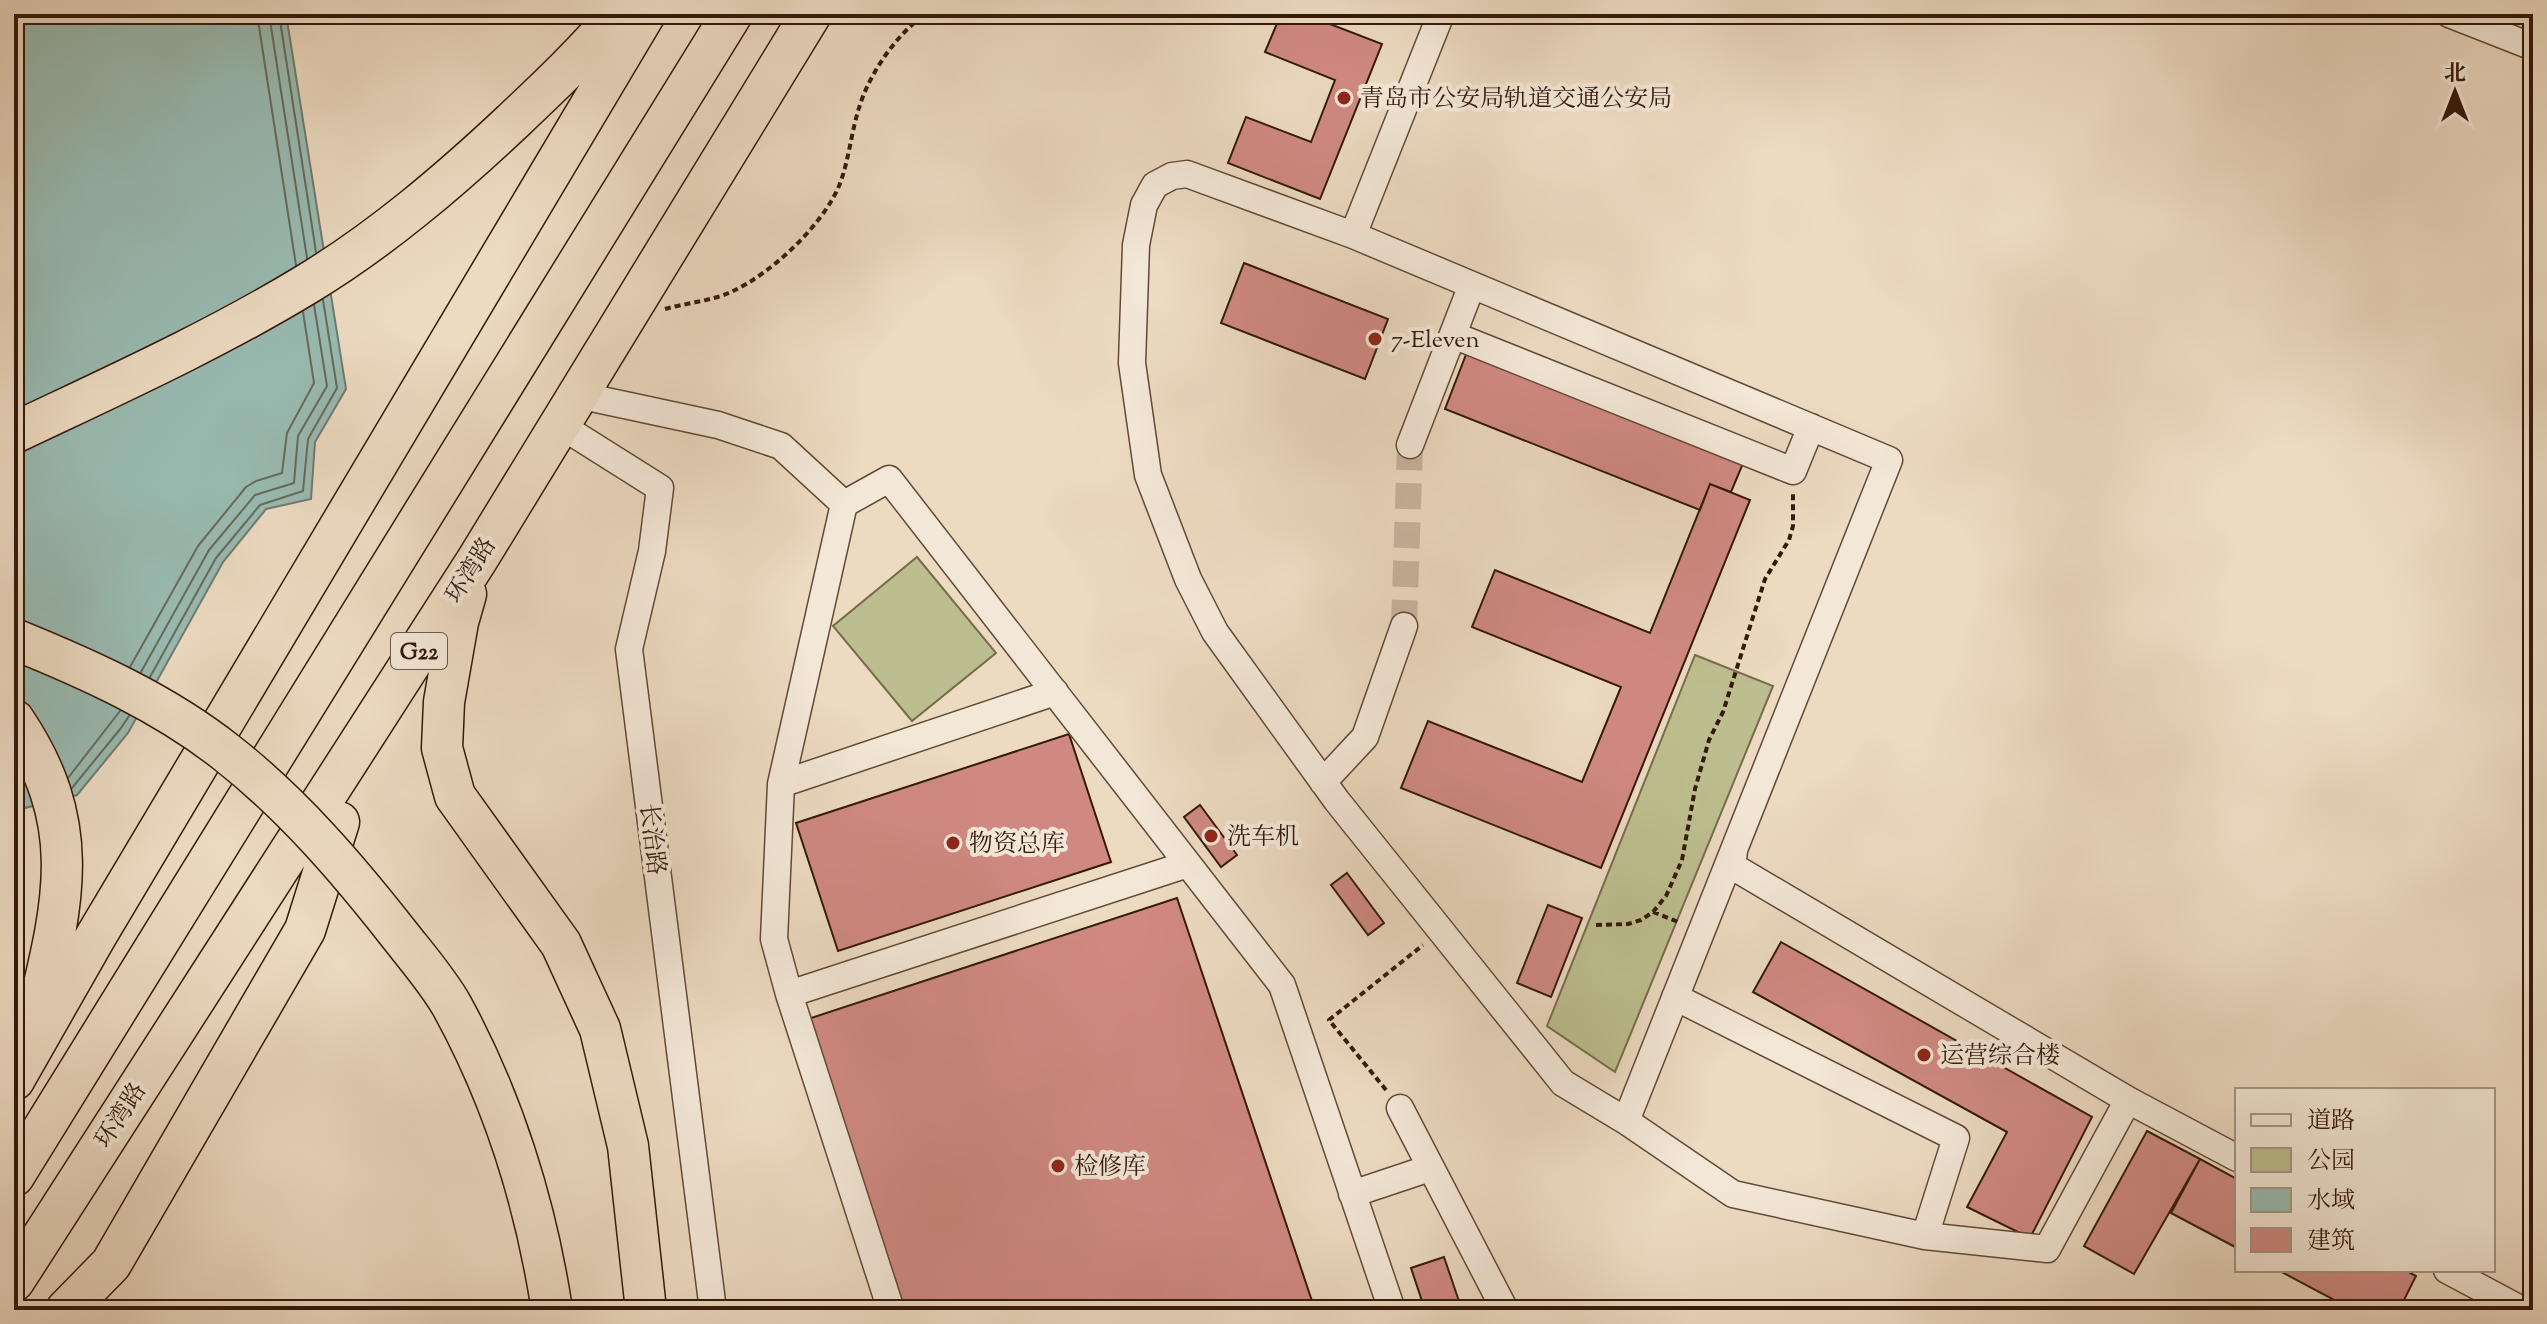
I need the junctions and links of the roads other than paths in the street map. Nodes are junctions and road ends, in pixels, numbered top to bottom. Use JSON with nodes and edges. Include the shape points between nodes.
{"nodes":[{"id":1,"x":618,"y":14,"type":"edge"},
{"id":2,"x":645,"y":14,"type":"edge"},
{"id":3,"x":732,"y":14,"type":"edge"},
{"id":4,"x":811,"y":14,"type":"edge"},
{"id":5,"x":1441,"y":14,"type":"edge"},
{"id":6,"x":2449,"y":14,"type":"edge"},
{"id":7,"x":2533,"y":47,"type":"edge"},
{"id":8,"x":1353,"y":235,"type":"junction"},
{"id":9,"x":1472,"y":285,"type":"junction"},
{"id":10,"x":1453,"y":335,"type":"junction"},
{"id":11,"x":569,"y":410,"type":"junction"},
{"id":12,"x":1811,"y":427,"type":"junction"},
{"id":13,"x":14,"y":433,"type":"edge"},
{"id":14,"x":1410,"y":445,"type":"tunnel mouth"},
{"id":15,"x":844,"y":504,"type":"junction"},
{"id":16,"x":477,"y":560,"type":"junction"},
{"id":17,"x":1404,"y":626,"type":"tunnel mouth"},
{"id":18,"x":14,"y":639,"type":"edge"},
{"id":19,"x":1055,"y":692,"type":"junction"},
{"id":20,"x":14,"y":720,"type":"edge"},
{"id":21,"x":368,"y":731,"type":"junction"},
{"id":22,"x":1323,"y":782,"type":"junction"},
{"id":23,"x":781,"y":784,"type":"junction"},
{"id":24,"x":1734,"y":851,"type":"junction"},
{"id":25,"x":1188,"y":864,"type":"junction"},
{"id":26,"x":789,"y":994,"type":"junction"},
{"id":27,"x":1675,"y":997,"type":"junction"},
{"id":28,"x":20,"y":1069,"type":"edge"},
{"id":29,"x":2128,"y":1100,"type":"junction"},
{"id":30,"x":1400,"y":1108,"type":"road end"},
{"id":31,"x":1626,"y":1121,"type":"junction"},
{"id":32,"x":2235,"y":1157,"type":"edge"},
{"id":33,"x":1430,"y":1168,"type":"junction"},
{"id":34,"x":14,"y":1176,"type":"edge"},
{"id":35,"x":1352,"y":1194,"type":"junction"},
{"id":36,"x":1925,"y":1236,"type":"junction"},
{"id":37,"x":2451,"y":1272,"type":"edge"},
{"id":38,"x":14,"y":1281,"type":"edge"},
{"id":39,"x":646,"y":1302,"type":"edge"},
{"id":40,"x":66,"y":1310,"type":"edge"},
{"id":41,"x":552,"y":1310,"type":"edge"},
{"id":42,"x":713,"y":1310,"type":"edge"},
{"id":43,"x":891,"y":1310,"type":"edge"},
{"id":44,"x":1392,"y":1310,"type":"edge"},
{"id":45,"x":1505,"y":1310,"type":"edge"},
{"id":46,"x":2522,"y":1310,"type":"edge"}],
"edges":[{"from":1,"to":13,"type":"highway","via":[[584,55],[406,216],[309,283],[198,346]]},
{"from":2,"to":28,"type":"highway"},
{"from":3,"to":34,"type":"highway","number":"G22"},
{"from":4,"to":11,"type":"highway","name":"环湾路","number":"G22"},
{"from":5,"to":8,"type":"street"},
{"from":6,"to":7,"type":"street"},
{"from":8,"to":9,"type":"street"},
{"from":8,"to":22,"type":"street","via":[[1187,174],[1155,185],[1144,205],[1136,245],[1132,363],[1148,475],[1188,579],[1215,632]]},
{"from":9,"to":10,"type":"street"},
{"from":9,"to":12,"type":"street"},
{"from":10,"to":12,"type":"street","via":[[1793,471]]},
{"from":10,"to":14,"type":"street"},
{"from":11,"to":15,"type":"street","via":[[718,425],[781,446]]},
{"from":11,"to":16,"type":"highway","name":"环湾路","number":"G22"},
{"from":11,"to":42,"type":"street","name":"长治路","via":[[660,488],[652,551],[629,649]]},
{"from":12,"to":24,"type":"street","via":[[1889,460]]},
{"from":15,"to":19,"type":"street","via":[[889,479]]},
{"from":15,"to":23,"type":"street"},
{"from":16,"to":21,"type":"highway","name":"环湾路","number":"G22"},
{"from":16,"to":39,"type":"highway","via":[[458,622],[442,748],[455,796],[561,944],[600,1029],[628,1146]]},
{"from":17,"to":22,"type":"street","via":[[1365,737]]},
{"from":18,"to":41,"type":"highway","bridge":true,"via":[[87,669],[226,752],[274,794],[365,891],[450,1003],[486,1073],[522,1177]]},
{"from":19,"to":23,"type":"street"},
{"from":19,"to":25,"type":"street"},
{"from":20,"to":28,"type":"highway","via":[[40,761],[59,818],[63,887]]},
{"from":21,"to":38,"type":"highway","name":"环湾路","number":"G22"},
{"from":21,"to":40,"type":"highway","via":[[305,930],[111,1264]]},
{"from":22,"to":31,"type":"street","via":[[1563,1083]]},
{"from":23,"to":26,"type":"street","via":[[774,939]]},
{"from":24,"to":27,"type":"street"},
{"from":24,"to":29,"type":"street","via":[[1732,866]]},
{"from":25,"to":26,"type":"street"},
{"from":25,"to":35,"type":"street","via":[[1282,985]]},
{"from":26,"to":43,"type":"street"},
{"from":27,"to":31,"type":"street"},
{"from":27,"to":36,"type":"street","via":[[1956,1138]]},
{"from":29,"to":32,"type":"street"},
{"from":29,"to":36,"type":"street","via":[[2047,1249]]},
{"from":30,"to":33,"type":"street"},
{"from":31,"to":36,"type":"street","via":[[1733,1194]]},
{"from":33,"to":35,"type":"street"},
{"from":33,"to":45,"type":"street"},
{"from":35,"to":44,"type":"street"},
{"from":37,"to":46,"type":"street"}]}
